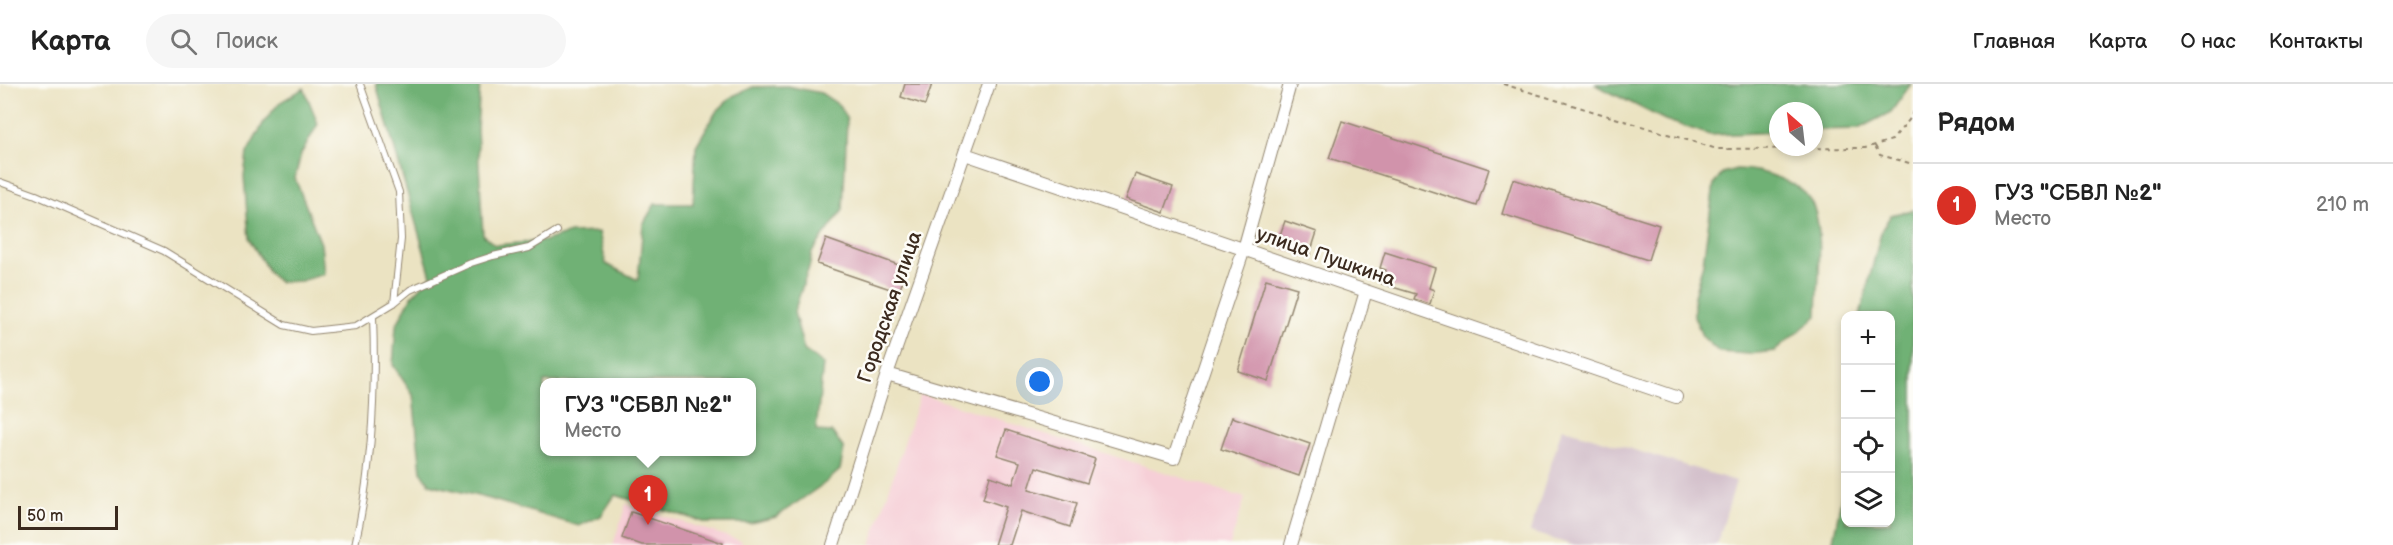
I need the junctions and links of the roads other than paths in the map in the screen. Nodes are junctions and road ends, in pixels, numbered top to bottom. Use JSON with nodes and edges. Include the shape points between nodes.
{"nodes":[{"id":1,"x":360,"y":84,"type":"edge"},
{"id":2,"x":989,"y":84,"type":"edge"},
{"id":3,"x":1290,"y":84,"type":"edge"},
{"id":4,"x":965,"y":154,"type":"junction"},
{"id":5,"x":0,"y":182,"type":"edge"},
{"id":6,"x":557,"y":231,"type":"dead end"},
{"id":7,"x":1244,"y":249,"type":"junction"},
{"id":8,"x":1366,"y":291,"type":"junction"},
{"id":9,"x":394,"y":303,"type":"junction"},
{"id":10,"x":373,"y":317,"type":"junction"},
{"id":11,"x":887,"y":374,"type":"junction"},
{"id":12,"x":1676,"y":397,"type":"dead end"},
{"id":13,"x":355,"y":545,"type":"edge"},
{"id":14,"x":833,"y":545,"type":"edge"},
{"id":15,"x":1291,"y":545,"type":"edge"}],
"edges":[{"from":1,"to":9,"type":"lane","via":[[399,192],[401,239]]},
{"from":2,"to":4,"type":"street","name":"Городская улица"},
{"from":3,"to":7,"type":"street"},
{"from":4,"to":7,"type":"street","name":"улица Пушкина"},
{"from":4,"to":11,"type":"street","name":"Городская улица"},
{"from":5,"to":10,"type":"lane","via":[[164,251],[284,325],[311,332],[356,326]]},
{"from":6,"to":9,"type":"lane","via":[[529,248],[471,263],[410,290]]},
{"from":7,"to":8,"type":"street","name":"улица Пушкина"},
{"from":7,"to":11,"type":"street","via":[[1174,458]]},
{"from":8,"to":12,"type":"street","name":"улица Пушкина"},
{"from":8,"to":15,"type":"street"},
{"from":9,"to":10,"type":"lane"},
{"from":10,"to":13,"type":"lane","via":[[374,415],[365,501]]},
{"from":11,"to":14,"type":"street","name":"Городская улица"}]}
